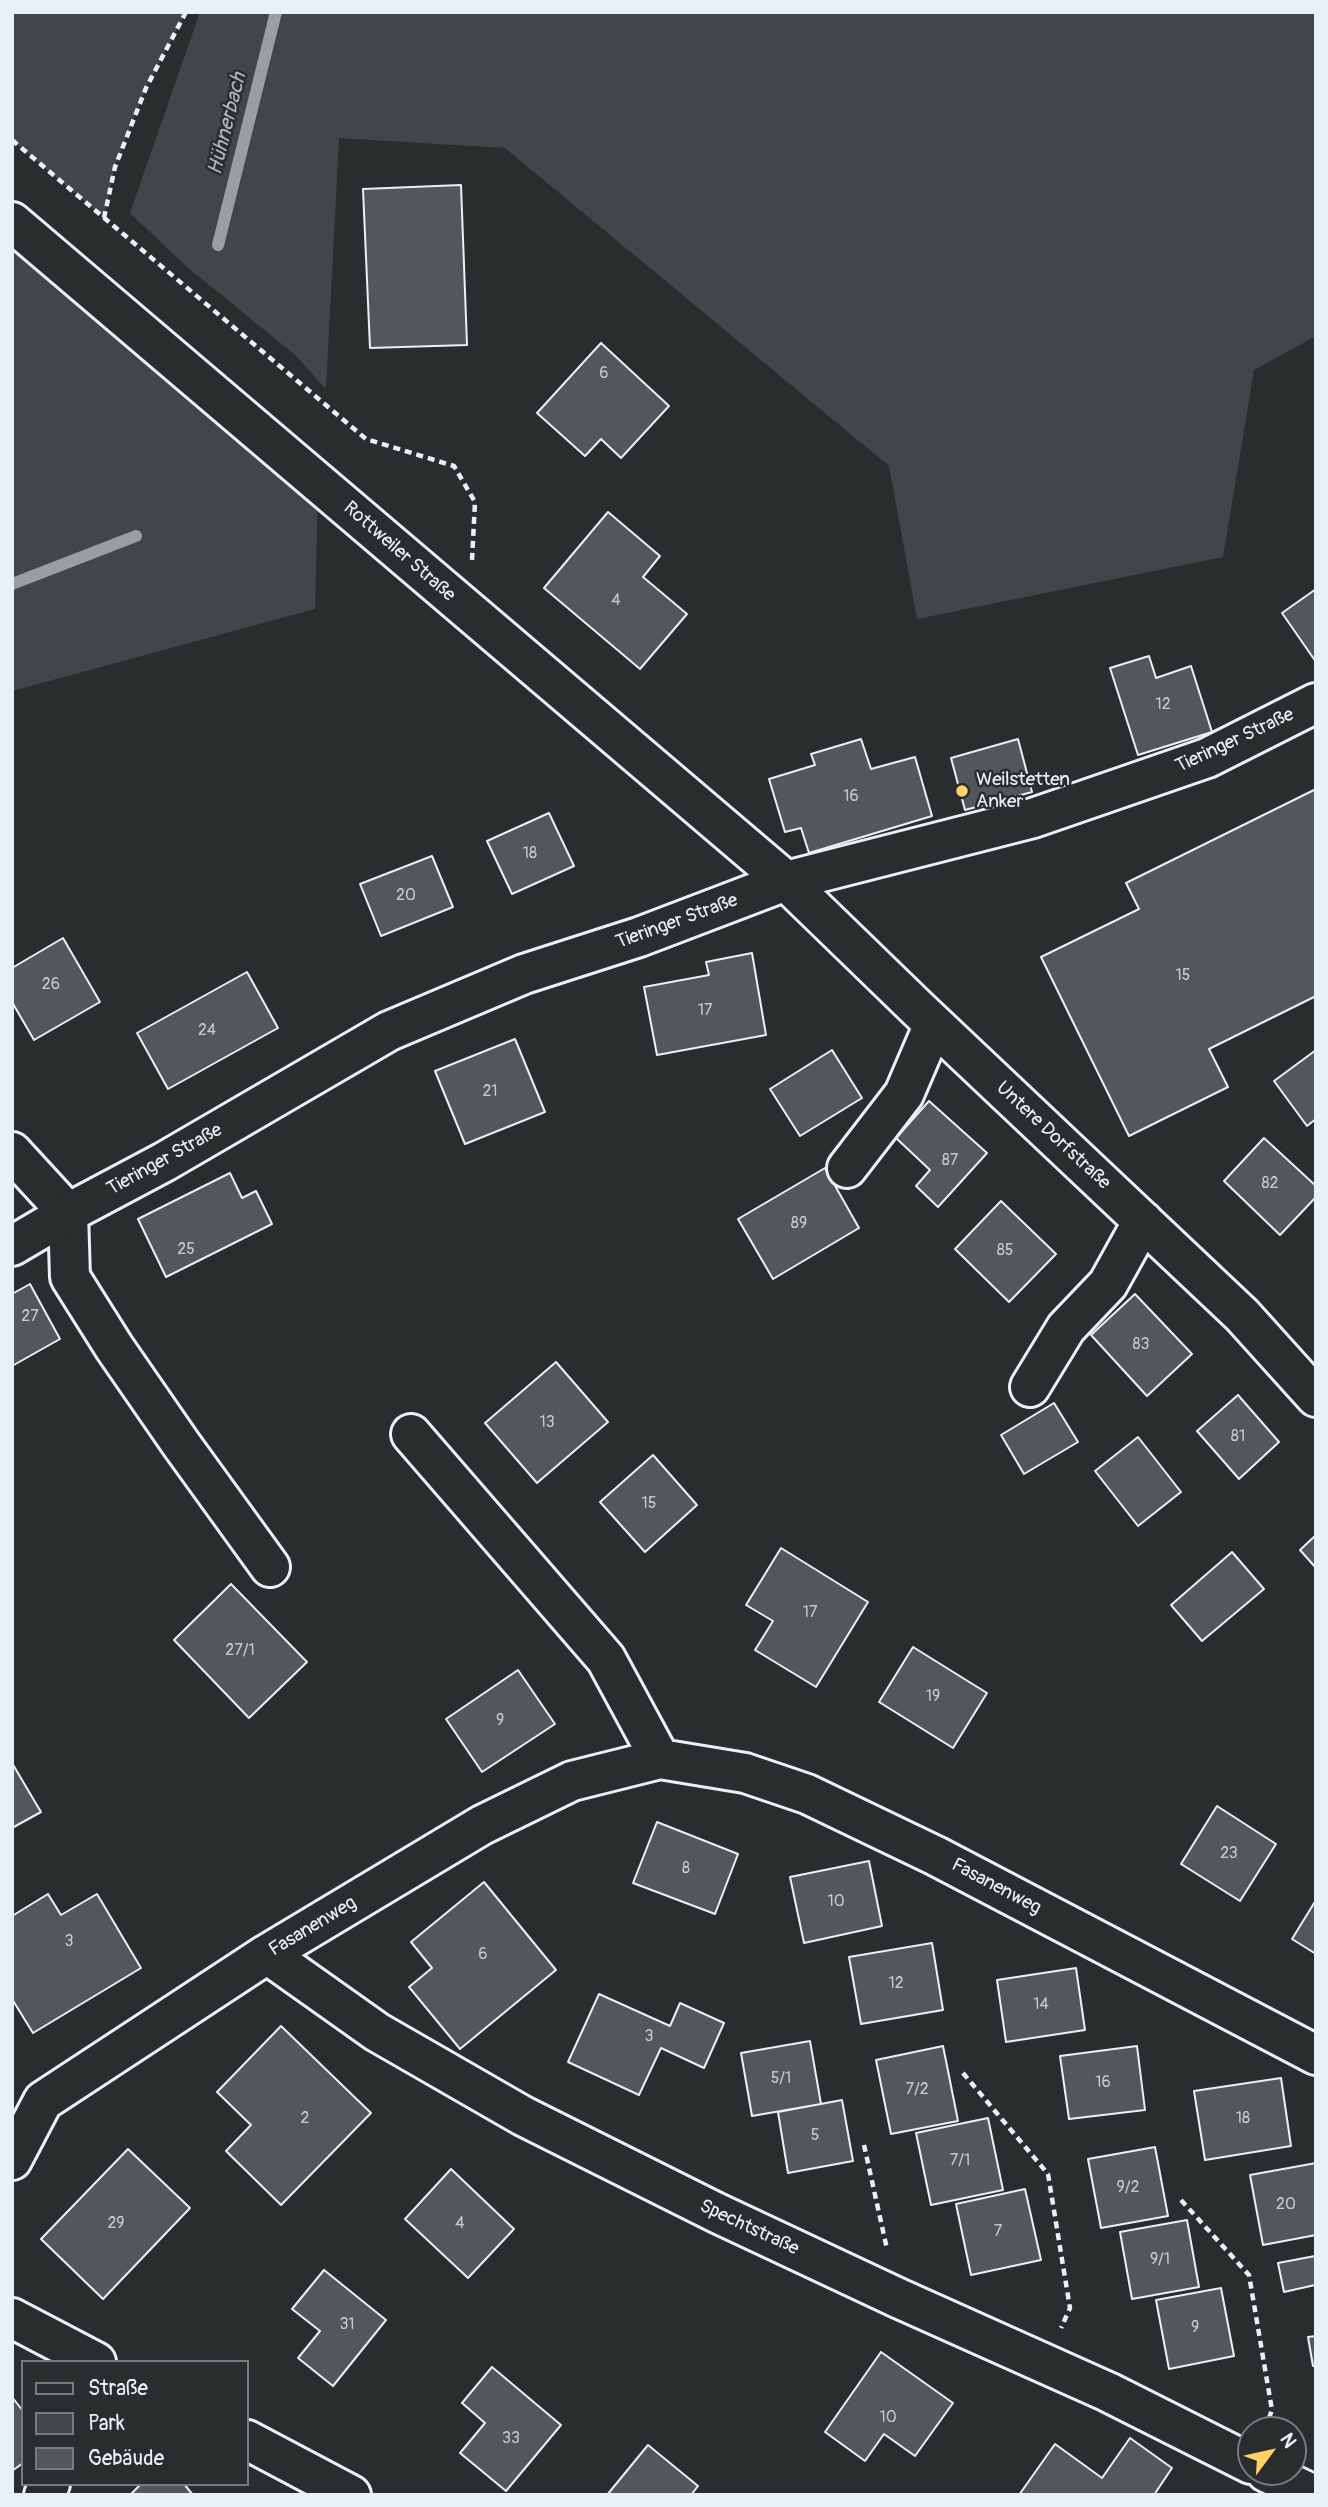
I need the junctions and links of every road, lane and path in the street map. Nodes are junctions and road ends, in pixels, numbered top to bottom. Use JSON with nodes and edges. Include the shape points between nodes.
{"nodes":[{"id":1,"x":186,"y":12,"type":"edge"},
{"id":2,"x":12,"y":140,"type":"edge"},
{"id":3,"x":104,"y":218,"type":"junction"},
{"id":4,"x":12,"y":222,"type":"edge"},
{"id":5,"x":469,"y":613,"type":"junction"},
{"id":6,"x":1316,"y":703,"type":"edge"},
{"id":7,"x":786,"y":881,"type":"junction"},
{"id":8,"x":934,"y":1024,"type":"junction"},
{"id":9,"x":12,"y":1152,"type":"edge"},
{"id":10,"x":846,"y":1168,"type":"dead end"},
{"id":11,"x":68,"y":1213,"type":"junction"},
{"id":12,"x":1143,"y":1220,"type":"junction"},
{"id":13,"x":12,"y":1246,"type":"edge"},
{"id":14,"x":1030,"y":1387,"type":"dead end"},
{"id":15,"x":1316,"y":1397,"type":"edge"},
{"id":16,"x":411,"y":1434,"type":"dead end"},
{"id":17,"x":270,"y":1567,"type":"dead end"},
{"id":18,"x":660,"y":1759,"type":"junction"},
{"id":19,"x":267,"y":1954,"type":"junction"},
{"id":20,"x":1316,"y":2054,"type":"edge"},
{"id":21,"x":964,"y":2073,"type":"dead end"},
{"id":22,"x":864,"y":2145,"type":"dead end"},
{"id":23,"x":12,"y":2160,"type":"edge"},
{"id":24,"x":1181,"y":2200,"type":"dead end"},
{"id":25,"x":898,"y":2298,"type":"junction"},
{"id":26,"x":12,"y":2318,"type":"edge"},
{"id":27,"x":92,"y":2360,"type":"edge"},
{"id":28,"x":1043,"y":2363,"type":"junction"},
{"id":29,"x":1270,"y":2416,"type":"edge"},
{"id":30,"x":248,"y":2441,"type":"edge"},
{"id":31,"x":1237,"y":2458,"type":"edge"},
{"id":32,"x":1295,"y":2486,"type":"edge"},
{"id":33,"x":351,"y":2495,"type":"edge"},
{"id":34,"x":1314,"y":2495,"type":"edge"}],
"edges":[{"from":1,"to":3,"type":"path","via":[[146,89],[115,167]]},
{"from":2,"to":3,"type":"path"},
{"from":3,"to":5,"type":"path","via":[[366,439],[454,466],[475,502]]},
{"from":4,"to":5,"type":"street","name":"Rottweiler Straße"},
{"from":5,"to":7,"type":"street","name":"Rottweiler Straße"},
{"from":6,"to":7,"type":"street","name":"Tieringer Straße","via":[[1207,758],[1033,818]]},
{"from":7,"to":8,"type":"street","name":"Untere Dorfstraße"},
{"from":7,"to":11,"type":"street","name":"Tieringer Straße","via":[[639,937],[524,974],[389,1031]]},
{"from":8,"to":10,"type":"street","via":[[904,1094]]},
{"from":8,"to":12,"type":"street","name":"Untere Dorfstraße"},
{"from":9,"to":11,"type":"street"},
{"from":11,"to":13,"type":"street","name":"Tieringer Straße"},
{"from":11,"to":17,"type":"street","via":[[69,1277]]},
{"from":12,"to":14,"type":"street","via":[[1108,1284],[1066,1328]]},
{"from":12,"to":15,"type":"street","name":"Untere Dorfstraße","via":[[1242,1315]]},
{"from":16,"to":18,"type":"street","via":[[606,1659]]},
{"from":18,"to":19,"type":"street","name":"Fasanenweg","via":[[572,1781],[482,1825]]},
{"from":18,"to":20,"type":"street","name":"Fasanenweg","via":[[745,1773],[807,1794]]},
{"from":19,"to":23,"type":"street","name":"Fasanenweg","via":[[43,2101]]},
{"from":19,"to":25,"type":"street","name":"Spechtstraße","via":[[377,2032],[523,2116]]},
{"from":21,"to":28,"type":"path","via":[[1048,2174],[1070,2308]]},
{"from":22,"to":25,"type":"path"},
{"from":24,"to":29,"type":"path","via":[[1249,2275]]},
{"from":25,"to":28,"type":"street","name":"Spechtstraße"},
{"from":26,"to":27,"type":"street"},
{"from":28,"to":31,"type":"street","name":"Spechtstraße"},
{"from":30,"to":33,"type":"street"},
{"from":32,"to":34,"type":"street"}]}
